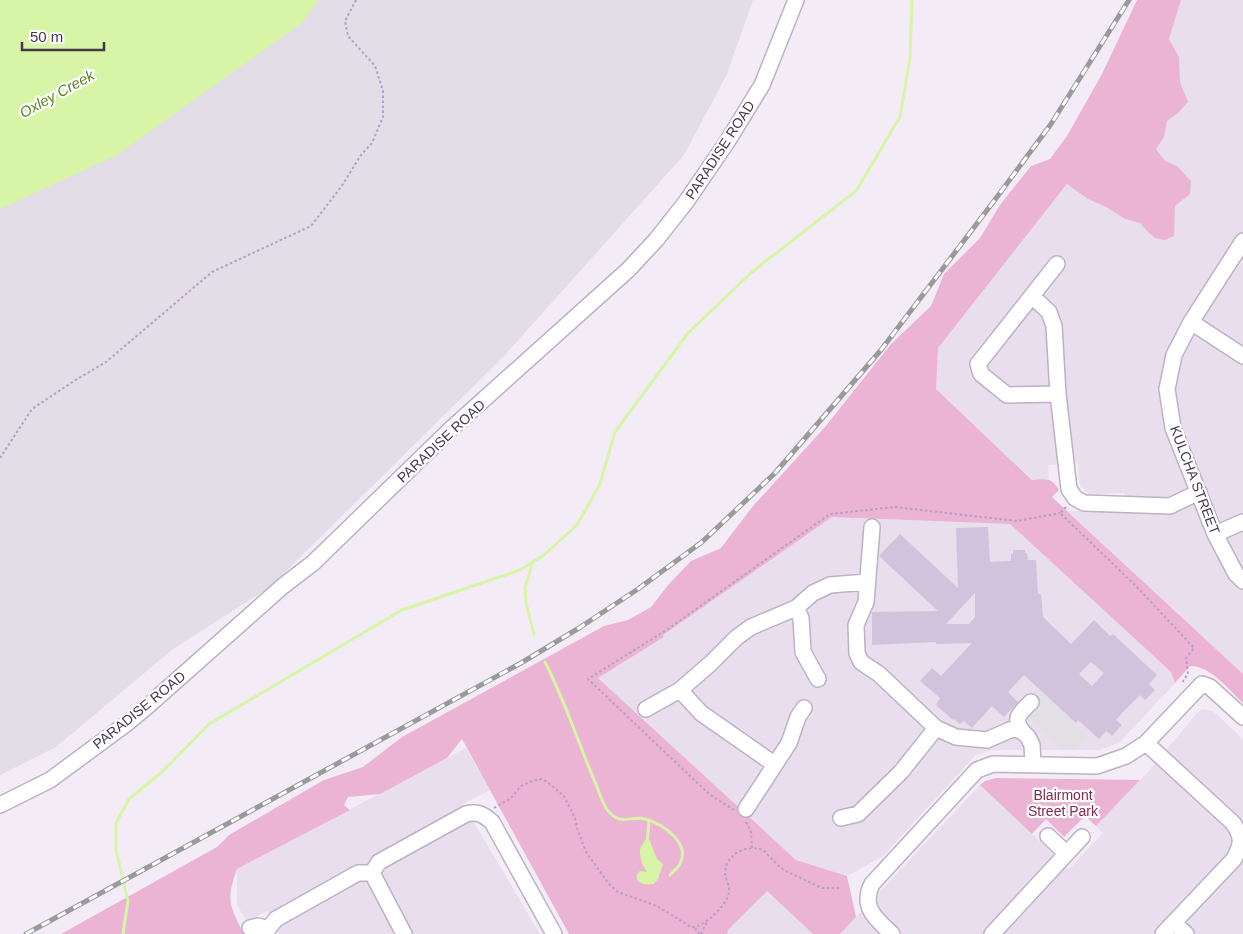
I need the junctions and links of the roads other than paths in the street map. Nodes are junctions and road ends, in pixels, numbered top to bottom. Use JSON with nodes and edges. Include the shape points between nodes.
{"nodes":[{"id":1,"x":796,"y":0,"type":"edge"},
{"id":2,"x":1243,"y":241,"type":"edge"},
{"id":3,"x":1057,"y":264,"type":"dead end"},
{"id":4,"x":1032,"y":296,"type":"junction"},
{"id":5,"x":1191,"y":322,"type":"junction"},
{"id":6,"x":1243,"y":356,"type":"edge"},
{"id":7,"x":1058,"y":394,"type":"junction"},
{"id":8,"x":1199,"y":492,"type":"junction"},
{"id":9,"x":1243,"y":522,"type":"edge"},
{"id":10,"x":872,"y":528,"type":"dead end"},
{"id":11,"x":1215,"y":534,"type":"junction"},
{"id":12,"x":1243,"y":581,"type":"edge"},
{"id":13,"x":867,"y":582,"type":"junction"},
{"id":14,"x":796,"y":608,"type":"junction"},
{"id":15,"x":818,"y":679,"type":"dead end"},
{"id":16,"x":680,"y":690,"type":"junction"},
{"id":17,"x":1031,"y":702,"type":"dead end"},
{"id":18,"x":804,"y":708,"type":"dead end"},
{"id":19,"x":646,"y":709,"type":"dead end"},
{"id":20,"x":1243,"y":717,"type":"edge"},
{"id":21,"x":936,"y":728,"type":"junction"},
{"id":22,"x":1023,"y":732,"type":"junction"},
{"id":23,"x":1146,"y":743,"type":"junction"},
{"id":24,"x":774,"y":764,"type":"junction"},
{"id":25,"x":1033,"y":764,"type":"junction"},
{"id":26,"x":0,"y":805,"type":"edge"},
{"id":27,"x":746,"y":809,"type":"dead end"},
{"id":28,"x":841,"y":818,"type":"dead end"},
{"id":29,"x":1048,"y":836,"type":"dead end"},
{"id":30,"x":1082,"y":836,"type":"dead end"},
{"id":31,"x":1242,"y":844,"type":"edge"},
{"id":32,"x":1066,"y":853,"type":"junction"},
{"id":33,"x":372,"y":873,"type":"junction"},
{"id":34,"x":1174,"y":923,"type":"junction"},
{"id":35,"x":250,"y":928,"type":"dead end"},
{"id":36,"x":268,"y":931,"type":"edge"},
{"id":37,"x":404,"y":934,"type":"edge"},
{"id":38,"x":554,"y":934,"type":"edge"},
{"id":39,"x":892,"y":934,"type":"edge"},
{"id":40,"x":992,"y":934,"type":"edge"},
{"id":41,"x":1163,"y":934,"type":"edge"},
{"id":42,"x":1186,"y":934,"type":"edge"}],
"edges":[{"from":1,"to":26,"type":"street","name":"PARADISE ROAD","via":[[762,84],[727,142],[686,202],[628,270],[452,428],[313,563],[144,709],[50,780]]},
{"from":2,"to":5,"type":"street","name":"KULCHA STREET"},
{"from":3,"to":4,"type":"street"},
{"from":4,"to":7,"type":"street","via":[[1049,312],[1054,326]]},
{"from":4,"to":7,"type":"street","via":[[978,364],[981,374],[1007,396]]},
{"from":5,"to":6,"type":"street"},
{"from":5,"to":8,"type":"street","name":"KULCHA STREET","via":[[1174,355],[1167,389],[1173,428]]},
{"from":7,"to":8,"type":"street","via":[[1070,489],[1075,498],[1084,503],[1170,506]]},
{"from":8,"to":11,"type":"street","name":"KULCHA STREET"},
{"from":9,"to":11,"type":"street"},
{"from":10,"to":13,"type":"street"},
{"from":11,"to":12,"type":"street","name":"KULCHA STREET"},
{"from":13,"to":14,"type":"street","via":[[830,585],[813,593]]},
{"from":13,"to":21,"type":"street","via":[[866,602],[856,625],[857,652],[862,662]]},
{"from":14,"to":15,"type":"street","via":[[801,618],[803,652]]},
{"from":14,"to":16,"type":"street","via":[[751,627]]},
{"from":16,"to":19,"type":"street"},
{"from":16,"to":24,"type":"street","via":[[701,713]]},
{"from":17,"to":22,"type":"street","via":[[1017,720]]},
{"from":18,"to":24,"type":"street","via":[[789,742]]},
{"from":20,"to":23,"type":"street","via":[[1210,687],[1198,687]]},
{"from":21,"to":22,"type":"street","via":[[956,737],[988,740],[1010,730]]},
{"from":21,"to":28,"type":"street","via":[[901,772],[858,814]]},
{"from":22,"to":25,"type":"street","via":[[1032,745]]},
{"from":23,"to":25,"type":"street","via":[[1126,756],[1097,766]]},
{"from":23,"to":31,"type":"street","via":[[1233,823]]},
{"from":24,"to":27,"type":"street"},
{"from":25,"to":39,"type":"street","via":[[993,764],[977,770],[872,884],[867,904],[876,919]]},
{"from":29,"to":32,"type":"street"},
{"from":30,"to":32,"type":"street"},
{"from":31,"to":34,"type":"street","via":[[1234,858]]},
{"from":32,"to":40,"type":"street"},
{"from":33,"to":36,"type":"street","via":[[358,873],[276,919]]},
{"from":33,"to":37,"type":"street"},
{"from":33,"to":38,"type":"street","via":[[379,862],[466,814],[485,815],[492,822]]},
{"from":34,"to":41,"type":"street"},
{"from":34,"to":42,"type":"street"},
{"from":35,"to":36,"type":"street","via":[[258,926]]}]}
